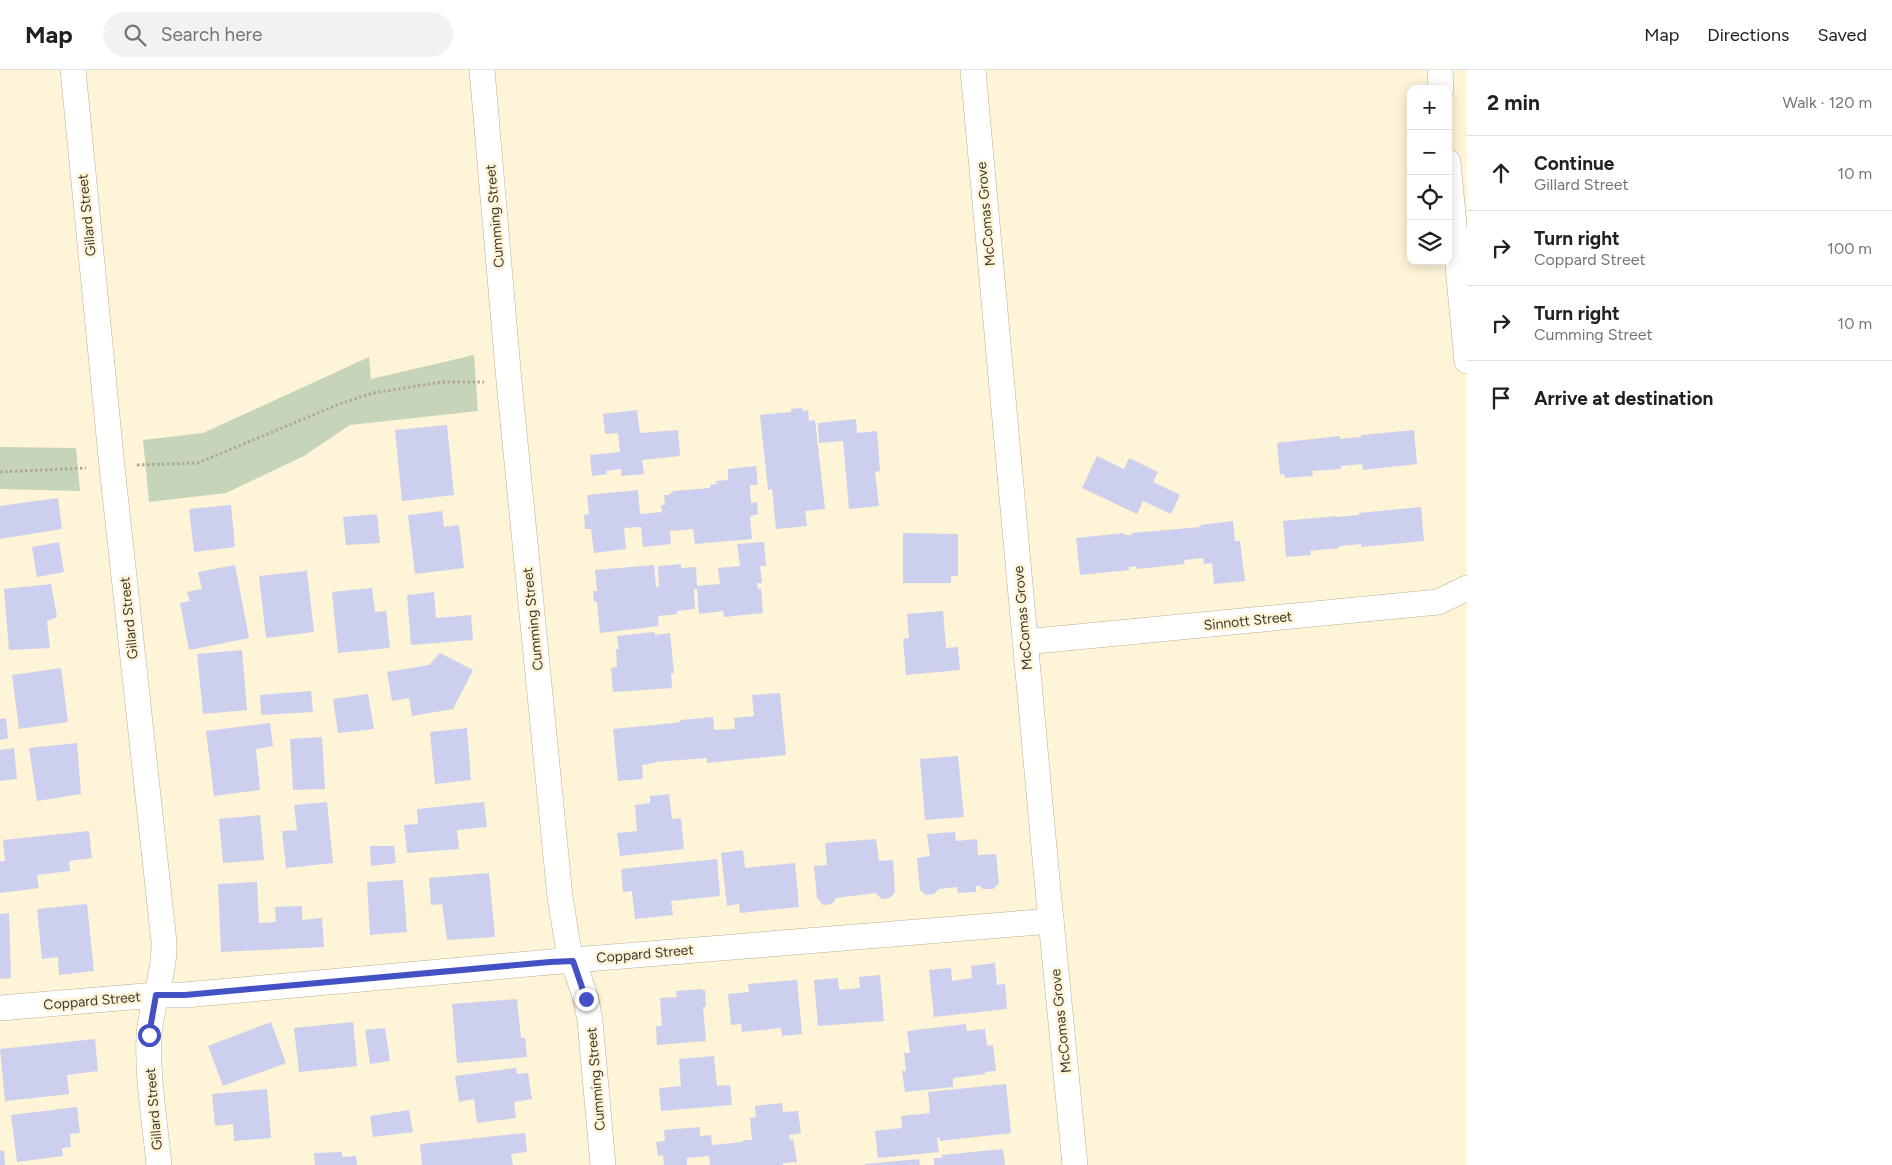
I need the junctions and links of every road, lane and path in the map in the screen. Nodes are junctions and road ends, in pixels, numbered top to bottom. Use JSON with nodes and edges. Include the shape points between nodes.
{"nodes":[{"id":1,"x":73,"y":70,"type":"edge"},
{"id":2,"x":482,"y":70,"type":"edge"},
{"id":3,"x":973,"y":70,"type":"edge"},
{"id":4,"x":1440,"y":70,"type":"edge"},
{"id":5,"x":1441,"y":85,"type":"edge"},
{"id":6,"x":1449,"y":175,"type":"edge"},
{"id":7,"x":1467,"y":361,"type":"edge"},
{"id":8,"x":510,"y":381,"type":"junction"},
{"id":9,"x":112,"y":466,"type":"junction"},
{"id":10,"x":0,"y":472,"type":"edge"},
{"id":11,"x":1467,"y":588,"type":"edge"},
{"id":12,"x":1025,"y":642,"type":"junction"},
{"id":13,"x":1051,"y":921,"type":"junction"},
{"id":14,"x":573,"y":961,"type":"junction"},
{"id":15,"x":156,"y":995,"type":"junction"},
{"id":16,"x":0,"y":1008,"type":"edge"},
{"id":17,"x":159,"y":1165,"type":"edge"},
{"id":18,"x":603,"y":1165,"type":"edge"},
{"id":19,"x":1075,"y":1165,"type":"edge"}],
"edges":[{"from":1,"to":9,"type":"street","name":"Gillard Street"},
{"from":2,"to":8,"type":"street","name":"Cumming Street"},
{"from":3,"to":12,"type":"street","name":"McComas Grove"},
{"from":4,"to":5,"type":"street"},
{"from":6,"to":7,"type":"street"},
{"from":8,"to":9,"type":"path","via":[[442,382],[373,393],[198,463]]},
{"from":8,"to":14,"type":"street","name":"Cumming Street","via":[[560,896]]},
{"from":9,"to":10,"type":"path"},
{"from":9,"to":15,"type":"street","name":"Gillard Street","via":[[164,942],[162,975]]},
{"from":11,"to":12,"type":"street","name":"Sinnott Street","via":[[1438,602]]},
{"from":12,"to":13,"type":"street","name":"McComas Grove"},
{"from":13,"to":14,"type":"street","name":"Coppard Street"},
{"from":13,"to":19,"type":"street","name":"McComas Grove"},
{"from":14,"to":15,"type":"street","name":"Coppard Street"},
{"from":14,"to":18,"type":"street","name":"Cumming Street","via":[[590,1020]]},
{"from":15,"to":16,"type":"street","name":"Coppard Street"},
{"from":15,"to":17,"type":"street","name":"Gillard Street","via":[[149,1056]]}]}
